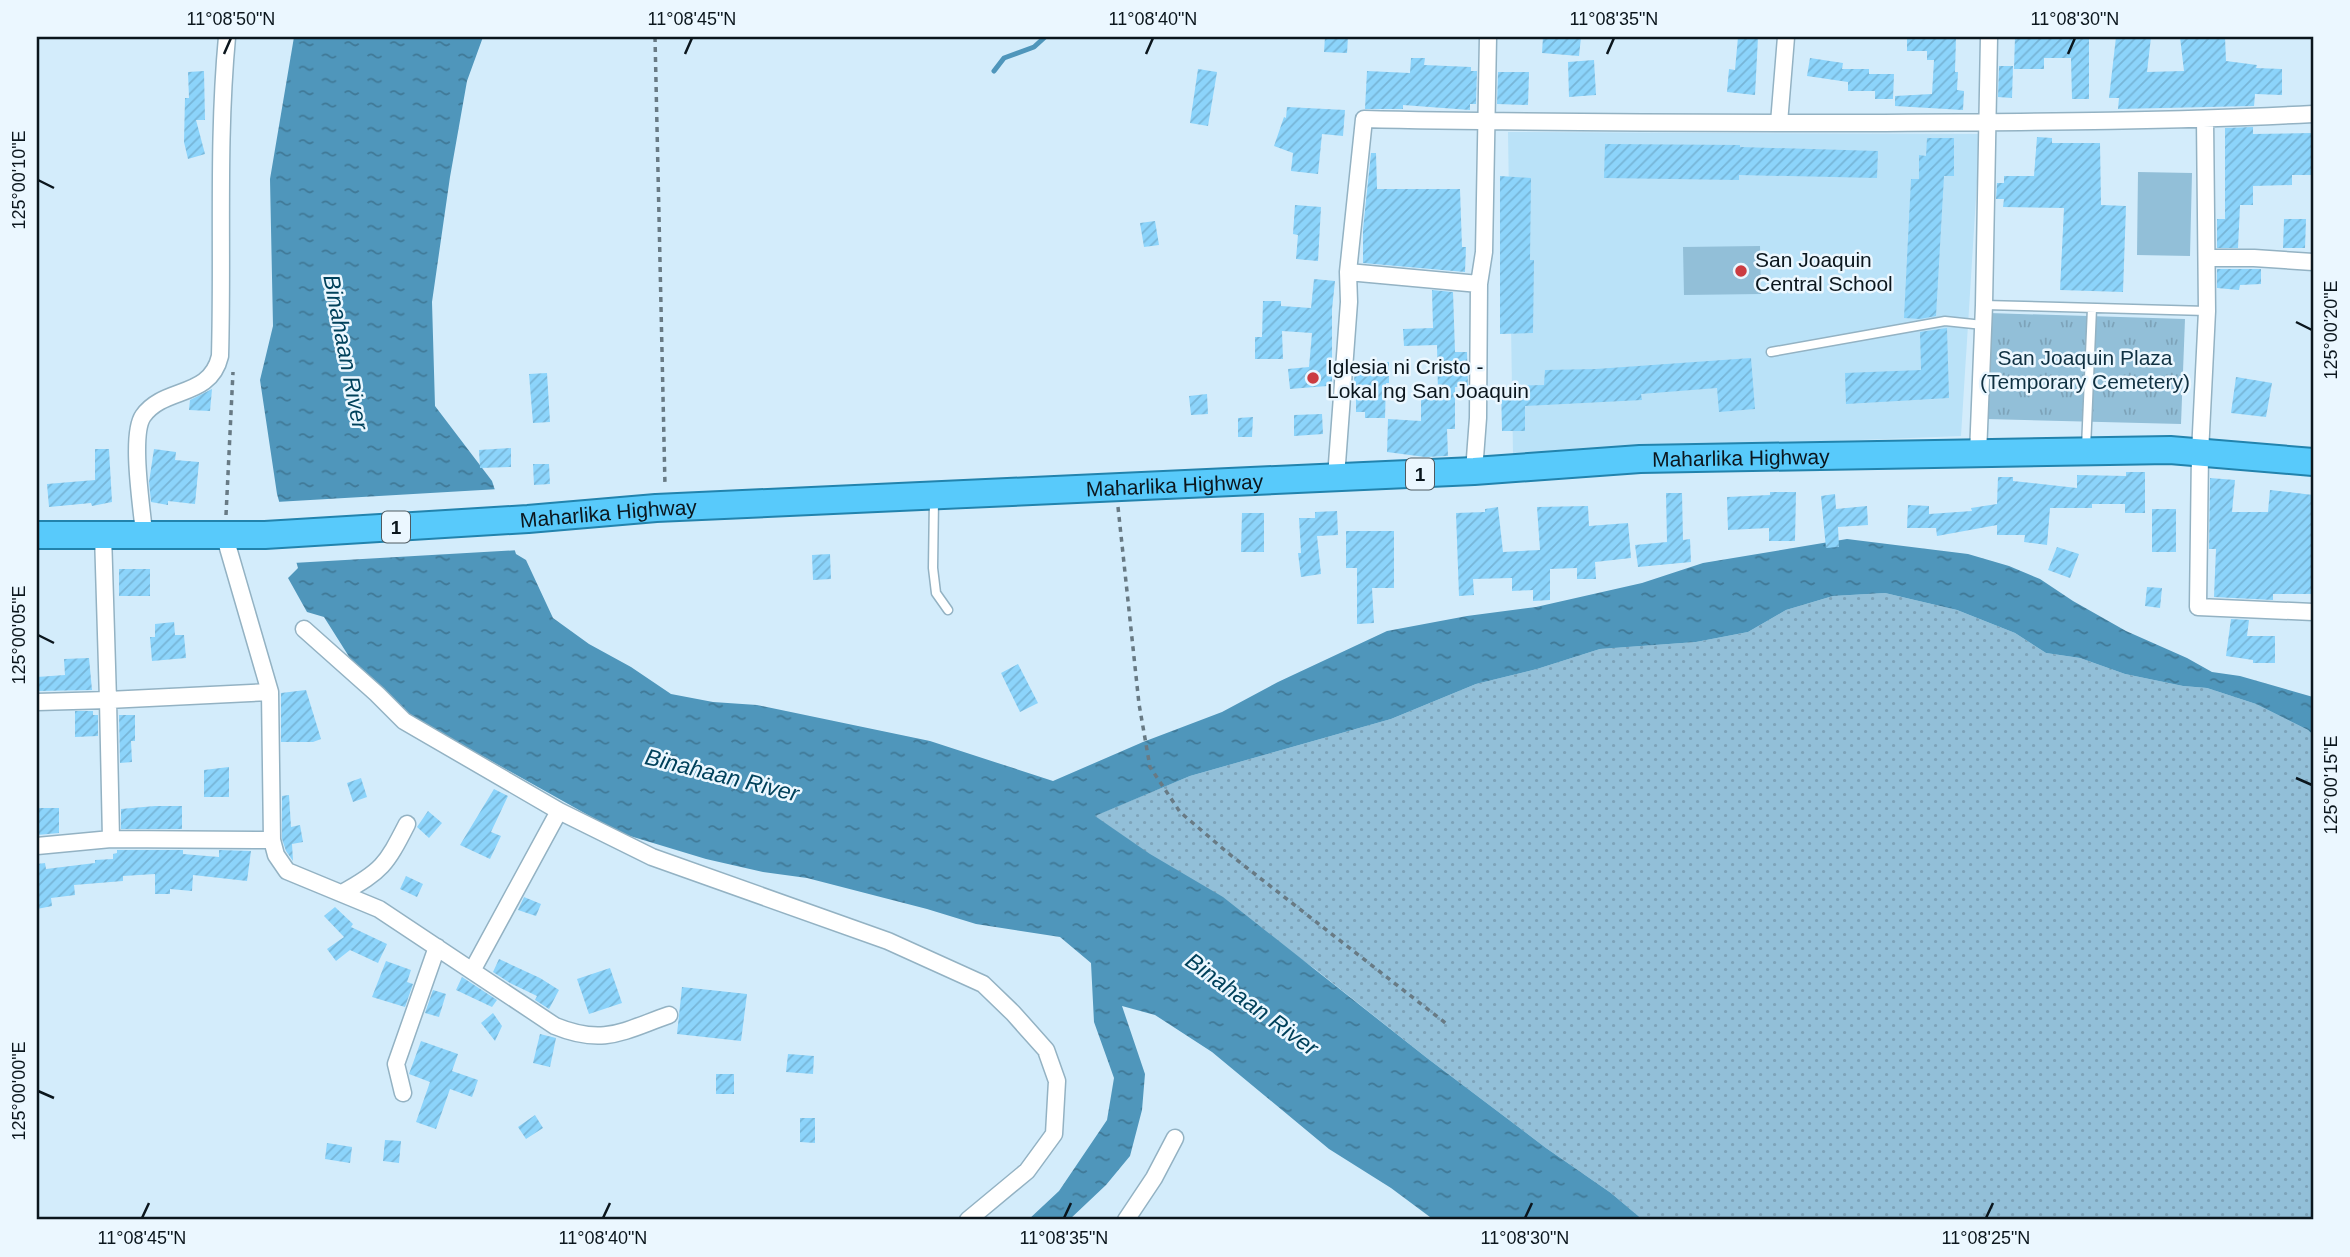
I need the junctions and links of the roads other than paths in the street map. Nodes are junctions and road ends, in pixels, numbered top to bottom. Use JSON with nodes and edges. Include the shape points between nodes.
{"nodes":[{"id":1,"x":227,"y":37,"type":"edge"},
{"id":2,"x":1488,"y":37,"type":"edge"},
{"id":3,"x":1786,"y":37,"type":"edge"},
{"id":4,"x":1989,"y":37,"type":"edge"},
{"id":5,"x":2313,"y":114,"type":"edge"},
{"id":6,"x":2205,"y":120,"type":"junction"},
{"id":7,"x":1486,"y":122,"type":"junction"},
{"id":8,"x":1987,"y":122,"type":"junction"},
{"id":9,"x":1779,"y":123,"type":"junction"},
{"id":10,"x":2207,"y":258,"type":"junction"},
{"id":11,"x":2313,"y":262,"type":"edge"},
{"id":12,"x":1349,"y":272,"type":"junction"},
{"id":13,"x":1479,"y":284,"type":"junction"},
{"id":14,"x":1983,"y":305,"type":"junction"},
{"id":15,"x":2092,"y":308,"type":"junction"},
{"id":16,"x":2207,"y":311,"type":"junction"},
{"id":17,"x":1983,"y":325,"type":"junction"},
{"id":18,"x":1770,"y":352,"type":"dead end"},
{"id":19,"x":2086,"y":451,"type":"junction"},
{"id":20,"x":2200,"y":453,"type":"junction"},
{"id":21,"x":1978,"y":454,"type":"junction"},
{"id":22,"x":2313,"y":462,"type":"edge"},
{"id":23,"x":1474,"y":471,"type":"junction"},
{"id":24,"x":1336,"y":477,"type":"junction"},
{"id":25,"x":934,"y":496,"type":"junction"},
{"id":26,"x":145,"y":533,"type":"junction"},
{"id":27,"x":103,"y":534,"type":"junction"},
{"id":28,"x":224,"y":534,"type":"junction"},
{"id":29,"x":37,"y":535,"type":"edge"},
{"id":30,"x":948,"y":610,"type":"dead end"},
{"id":31,"x":2313,"y":612,"type":"edge"},
{"id":32,"x":304,"y":629,"type":"dead end"},
{"id":33,"x":270,"y":692,"type":"junction"},
{"id":34,"x":108,"y":700,"type":"junction"},
{"id":35,"x":37,"y":702,"type":"edge"},
{"id":36,"x":559,"y":811,"type":"junction"},
{"id":37,"x":407,"y":824,"type":"dead end"},
{"id":38,"x":111,"y":838,"type":"junction"},
{"id":39,"x":272,"y":840,"type":"junction"},
{"id":40,"x":37,"y":846,"type":"edge"},
{"id":41,"x":342,"y":893,"type":"junction"},
{"id":42,"x":437,"y":947,"type":"junction"},
{"id":43,"x":472,"y":971,"type":"junction"},
{"id":44,"x":669,"y":1015,"type":"dead end"},
{"id":45,"x":403,"y":1093,"type":"dead end"},
{"id":46,"x":1175,"y":1138,"type":"dead end"},
{"id":47,"x":968,"y":1220,"type":"edge"},
{"id":48,"x":1126,"y":1220,"type":"edge"}],
"edges":[{"from":1,"to":26,"type":"street","via":[[221,128],[220,356],[210,379],[143,416],[138,433]]},
{"from":2,"to":7,"type":"street"},
{"from":3,"to":9,"type":"street"},
{"from":4,"to":8,"type":"street"},
{"from":5,"to":6,"type":"street"},
{"from":6,"to":8,"type":"street"},
{"from":6,"to":10,"type":"street"},
{"from":7,"to":9,"type":"street"},
{"from":7,"to":12,"type":"street","via":[[1364,119]]},
{"from":7,"to":13,"type":"street","via":[[1484,252]]},
{"from":8,"to":9,"type":"street"},
{"from":8,"to":14,"type":"street"},
{"from":10,"to":11,"type":"street"},
{"from":10,"to":16,"type":"street"},
{"from":12,"to":13,"type":"street"},
{"from":12,"to":24,"type":"street"},
{"from":13,"to":23,"type":"street"},
{"from":14,"to":15,"type":"lane"},
{"from":14,"to":17,"type":"street"},
{"from":15,"to":16,"type":"lane"},
{"from":15,"to":19,"type":"lane"},
{"from":16,"to":20,"type":"street"},
{"from":17,"to":18,"type":"lane","via":[[1945,321]]},
{"from":17,"to":21,"type":"street"},
{"from":19,"to":20,"type":"highway","name":"Maharlika Highway","number":"1"},
{"from":19,"to":21,"type":"highway","name":"Maharlika Highway","number":"1"},
{"from":20,"to":22,"type":"highway","name":"Maharlika Highway","number":"1"},
{"from":20,"to":31,"type":"street","via":[[2198,607]]},
{"from":21,"to":23,"type":"highway","name":"Maharlika Highway","number":"1","via":[[1640,459]]},
{"from":23,"to":24,"type":"highway","name":"Maharlika Highway","number":"1"},
{"from":24,"to":25,"type":"highway","name":"Maharlika Highway","number":"1"},
{"from":25,"to":28,"type":"highway","name":"Maharlika Highway","number":"1"},
{"from":25,"to":30,"type":"lane","via":[[936,593]]},
{"from":26,"to":27,"type":"highway","name":"Maharlika Highway","number":"1"},
{"from":26,"to":28,"type":"highway","name":"Maharlika Highway","number":"1"},
{"from":27,"to":29,"type":"highway","name":"Maharlika Highway","number":"1"},
{"from":27,"to":34,"type":"street"},
{"from":28,"to":33,"type":"street"},
{"from":32,"to":36,"type":"street","via":[[404,721]]},
{"from":33,"to":34,"type":"street"},
{"from":33,"to":39,"type":"street"},
{"from":34,"to":35,"type":"street"},
{"from":34,"to":38,"type":"street"},
{"from":36,"to":43,"type":"street"},
{"from":36,"to":47,"type":"street","via":[[652,857],[888,941],[983,984],[1013,1013],[1050,1060],[1057,1081],[1054,1134],[1027,1171]]},
{"from":37,"to":41,"type":"street","via":[[391,856],[374,875]]},
{"from":38,"to":39,"type":"street"},
{"from":38,"to":40,"type":"street"},
{"from":39,"to":41,"type":"street","via":[[287,871]]},
{"from":41,"to":42,"type":"street","via":[[379,909]]},
{"from":42,"to":43,"type":"street"},
{"from":42,"to":45,"type":"street","via":[[396,1064]]},
{"from":43,"to":44,"type":"street","via":[[555,1026],[584,1035],[607,1037]]},
{"from":46,"to":48,"type":"street"}]}
